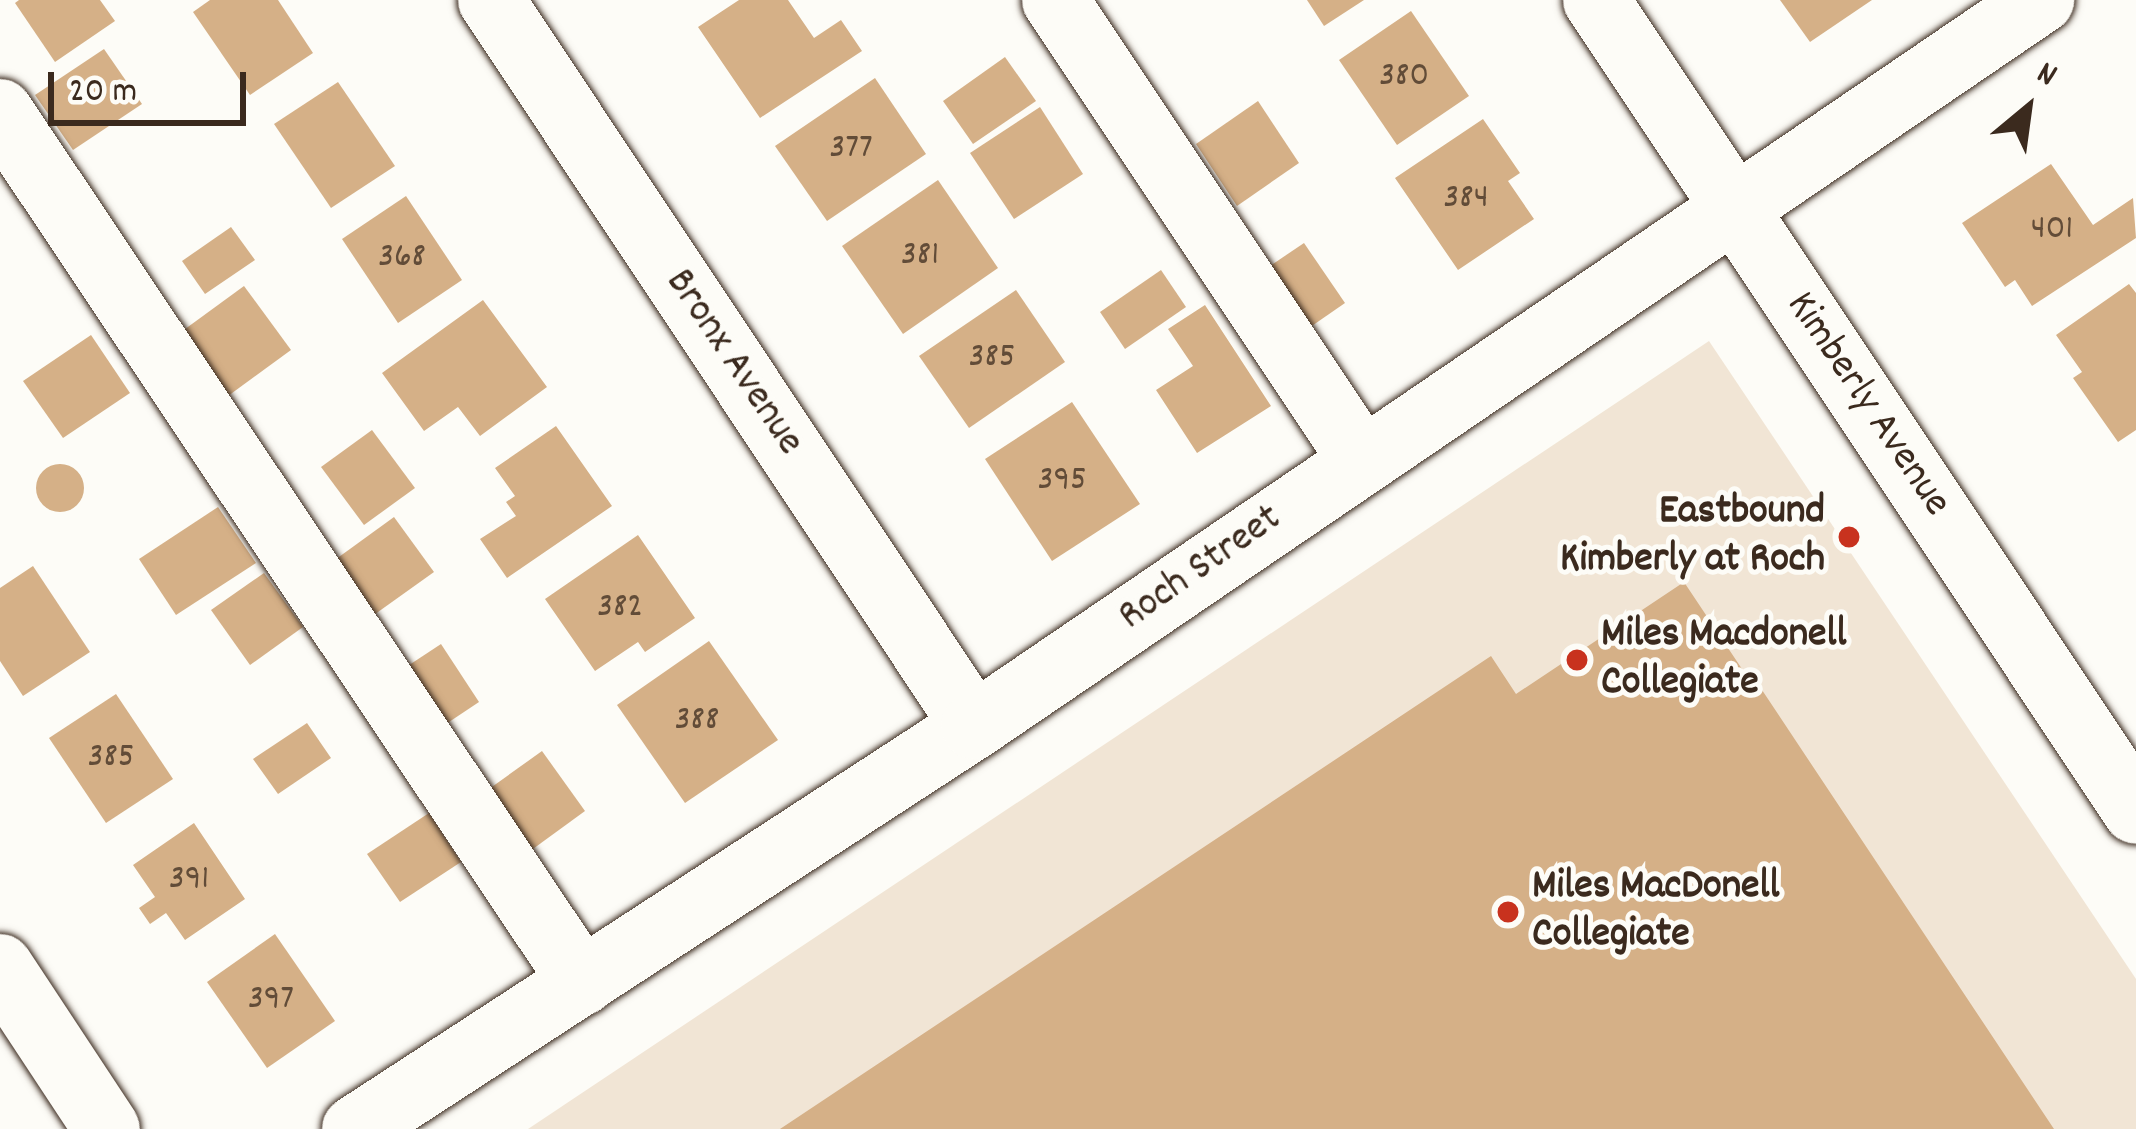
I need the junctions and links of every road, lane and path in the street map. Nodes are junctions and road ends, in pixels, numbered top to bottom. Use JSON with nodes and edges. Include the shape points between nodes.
{"nodes":[{"id":1,"x":491,"y":0,"type":"edge"},
{"id":2,"x":1055,"y":0,"type":"edge"},
{"id":3,"x":1596,"y":0,"type":"edge"},
{"id":4,"x":2041,"y":0,"type":"edge"},
{"id":5,"x":0,"y":112,"type":"edge"},
{"id":6,"x":1735,"y":207,"type":"junction"},
{"id":7,"x":1361,"y":459,"type":"junction"},
{"id":8,"x":974,"y":726,"type":"junction"},
{"id":9,"x":2136,"y":811,"type":"edge"},
{"id":10,"x":0,"y":968,"type":"edge"},
{"id":11,"x":582,"y":982,"type":"junction"},
{"id":12,"x":107,"y":1129,"type":"edge"},
{"id":13,"x":356,"y":1129,"type":"edge"}],
"edges":[{"from":1,"to":8,"type":"street","name":"Bronx Avenue"},
{"from":2,"to":7,"type":"street"},
{"from":3,"to":6,"type":"street","name":"Kimberly Avenue"},
{"from":4,"to":6,"type":"street","name":"Roch Street"},
{"from":5,"to":11,"type":"street"},
{"from":6,"to":7,"type":"street","name":"Roch Street"},
{"from":6,"to":9,"type":"street","name":"Kimberly Avenue"},
{"from":7,"to":8,"type":"street","name":"Roch Street"},
{"from":8,"to":11,"type":"street","name":"Roch Street"},
{"from":10,"to":12,"type":"street"},
{"from":11,"to":13,"type":"street","name":"Roch Street"}]}
